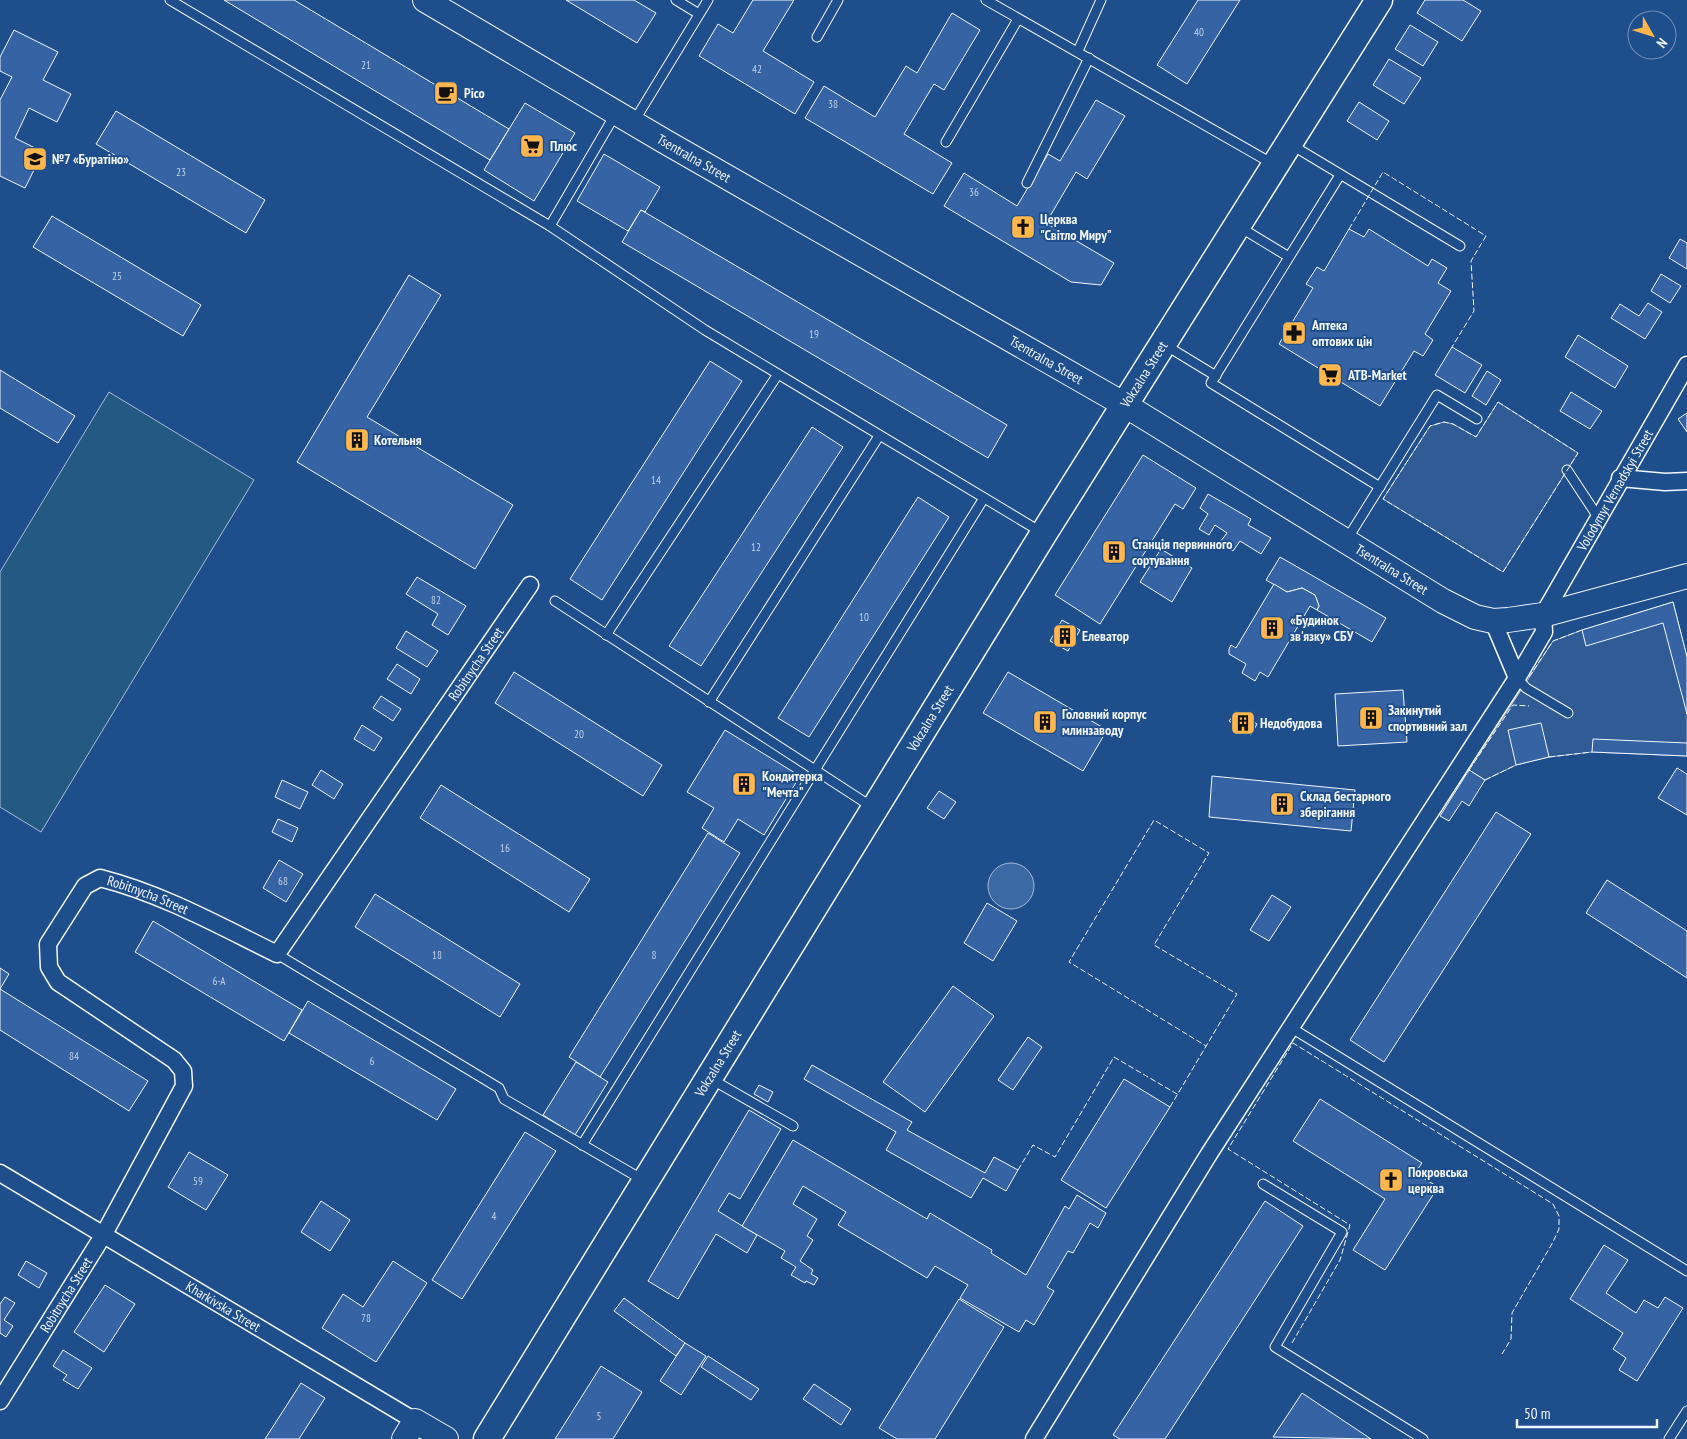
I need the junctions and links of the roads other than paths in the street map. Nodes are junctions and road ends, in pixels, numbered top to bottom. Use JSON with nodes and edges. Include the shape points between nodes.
{"nodes":[{"id":1,"x":170,"y":0,"type":"edge"},
{"id":2,"x":425,"y":0,"type":"edge"},
{"id":3,"x":676,"y":0,"type":"edge"},
{"id":4,"x":708,"y":0,"type":"edge"},
{"id":5,"x":838,"y":0,"type":"edge"},
{"id":6,"x":986,"y":0,"type":"edge"},
{"id":7,"x":1101,"y":0,"type":"edge"},
{"id":8,"x":1379,"y":0,"type":"edge"},
{"id":9,"x":699,"y":14,"type":"junction"},
{"id":10,"x":1018,"y":19,"type":"junction"},
{"id":11,"x":817,"y":37,"type":"dead end"},
{"id":12,"x":1078,"y":51,"type":"junction"},
{"id":13,"x":1089,"y":58,"type":"junction"},
{"id":14,"x":625,"y":118,"type":"junction"},
{"id":15,"x":946,"y":142,"type":"dead end"},
{"id":16,"x":1282,"y":155,"type":"junction"},
{"id":17,"x":1340,"y":175,"type":"junction"},
{"id":18,"x":1027,"y":183,"type":"dead end"},
{"id":19,"x":550,"y":226,"type":"junction"},
{"id":20,"x":1238,"y":226,"type":"junction"},
{"id":21,"x":1460,"y":246,"type":"dead end"},
{"id":22,"x":1289,"y":257,"type":"junction"},
{"id":23,"x":1164,"y":344,"type":"junction"},
{"id":24,"x":1687,"y":365,"type":"edge"},
{"id":25,"x":778,"y":374,"type":"junction"},
{"id":26,"x":1216,"y":376,"type":"junction"},
{"id":27,"x":1125,"y":405,"type":"junction"},
{"id":28,"x":1477,"y":419,"type":"dead end"},
{"id":29,"x":879,"y":436,"type":"junction"},
{"id":30,"x":1567,"y":470,"type":"dead end"},
{"id":31,"x":1620,"y":478,"type":"junction"},
{"id":32,"x":1687,"y":481,"type":"edge"},
{"id":33,"x":1380,"y":487,"type":"junction"},
{"id":34,"x":984,"y":498,"type":"junction"},
{"id":35,"x":1598,"y":517,"type":"junction"},
{"id":36,"x":1044,"y":533,"type":"junction"},
{"id":37,"x":1346,"y":541,"type":"junction"},
{"id":38,"x":1687,"y":576,"type":"edge"},
{"id":39,"x":530,"y":585,"type":"dead end"},
{"id":40,"x":555,"y":601,"type":"dead end"},
{"id":41,"x":1543,"y":615,"type":"junction"},
{"id":42,"x":1493,"y":621,"type":"junction"},
{"id":43,"x":606,"y":635,"type":"junction"},
{"id":44,"x":1517,"y":678,"type":"junction"},
{"id":45,"x":709,"y":702,"type":"junction"},
{"id":46,"x":1568,"y":713,"type":"dead end"},
{"id":47,"x":815,"y":768,"type":"junction"},
{"id":48,"x":874,"y":808,"type":"junction"},
{"id":49,"x":277,"y":954,"type":"junction"},
{"id":50,"x":1290,"y":1027,"type":"junction"},
{"id":51,"x":709,"y":1078,"type":"junction"},
{"id":52,"x":793,"y":1126,"type":"dead end"},
{"id":53,"x":582,"y":1145,"type":"junction"},
{"id":54,"x":0,"y":1173,"type":"edge"},
{"id":55,"x":645,"y":1181,"type":"junction"},
{"id":56,"x":1263,"y":1184,"type":"dead end"},
{"id":57,"x":104,"y":1234,"type":"junction"},
{"id":58,"x":1687,"y":1271,"type":"edge"},
{"id":59,"x":0,"y":1401,"type":"edge"},
{"id":60,"x":1687,"y":1411,"type":"edge"},
{"id":61,"x":409,"y":1430,"type":"edge"},
{"id":62,"x":446,"y":1439,"type":"edge"},
{"id":63,"x":487,"y":1439,"type":"edge"},
{"id":64,"x":1034,"y":1439,"type":"edge"},
{"id":65,"x":1423,"y":1439,"type":"edge"},
{"id":66,"x":1669,"y":1439,"type":"edge"}],
"edges":[{"from":1,"to":19,"type":"lane"},
{"from":2,"to":14,"type":"street","name":"Tsentralna Street"},
{"from":3,"to":9,"type":"lane"},
{"from":4,"to":9,"type":"lane"},
{"from":5,"to":11,"type":"lane"},
{"from":6,"to":10,"type":"lane"},
{"from":7,"to":12,"type":"lane"},
{"from":8,"to":16,"type":"main road","name":"Vokzalna Street"},
{"from":9,"to":14,"type":"lane"},
{"from":10,"to":12,"type":"lane"},
{"from":10,"to":15,"type":"lane"},
{"from":12,"to":13,"type":"lane"},
{"from":13,"to":16,"type":"lane"},
{"from":13,"to":18,"type":"lane"},
{"from":14,"to":19,"type":"lane"},
{"from":14,"to":27,"type":"street","name":"Tsentralna Street"},
{"from":16,"to":17,"type":"lane"},
{"from":16,"to":20,"type":"main road","name":"Vokzalna Street"},
{"from":17,"to":21,"type":"lane"},
{"from":17,"to":22,"type":"lane"},
{"from":19,"to":25,"type":"lane","via":[[704,330]]},
{"from":20,"to":22,"type":"lane"},
{"from":20,"to":23,"type":"main road","name":"Vokzalna Street"},
{"from":22,"to":26,"type":"lane"},
{"from":23,"to":26,"type":"lane"},
{"from":23,"to":27,"type":"main road","name":"Vokzalna Street"},
{"from":24,"to":31,"type":"street","name":"Volodymyr Vernadskyi Street"},
{"from":25,"to":29,"type":"lane"},
{"from":25,"to":43,"type":"lane"},
{"from":26,"to":33,"type":"lane","via":[[1211,383]]},
{"from":27,"to":36,"type":"main road","name":"Vokzalna Street"},
{"from":27,"to":37,"type":"street","name":"Tsentralna Street"},
{"from":28,"to":33,"type":"lane","via":[[1437,395]]},
{"from":29,"to":34,"type":"lane"},
{"from":29,"to":45,"type":"lane"},
{"from":30,"to":35,"type":"lane"},
{"from":31,"to":32,"type":"street"},
{"from":31,"to":35,"type":"street","name":"Volodymyr Vernadskyi Street"},
{"from":33,"to":37,"type":"lane"},
{"from":34,"to":36,"type":"lane"},
{"from":34,"to":47,"type":"lane"},
{"from":35,"to":41,"type":"street","name":"Volodymyr Vernadskyi Street"},
{"from":36,"to":48,"type":"main road","name":"Vokzalna Street"},
{"from":37,"to":42,"type":"street","name":"Tsentralna Street","via":[[1443,601],[1475,617]]},
{"from":38,"to":41,"type":"street","name":"Tsentralna Street"},
{"from":39,"to":49,"type":"street","name":"Robitnycha Street"},
{"from":40,"to":43,"type":"lane"},
{"from":41,"to":42,"type":"street","name":"Tsentralna Street"},
{"from":41,"to":44,"type":"street","via":[[1544,632]]},
{"from":42,"to":44,"type":"street"},
{"from":43,"to":45,"type":"lane"},
{"from":44,"to":46,"type":"lane","via":[[1526,688]]},
{"from":44,"to":50,"type":"street"},
{"from":45,"to":47,"type":"lane"},
{"from":47,"to":48,"type":"lane"},
{"from":47,"to":53,"type":"lane"},
{"from":48,"to":51,"type":"main road","name":"Vokzalna Street"},
{"from":49,"to":53,"type":"lane","via":[[499,1088],[504,1099]]},
{"from":49,"to":57,"type":"street","name":"Robitnycha Street","via":[[188,910],[100,878],[85,886],[48,944],[49,967],[58,982],[174,1060],[183,1071],[184,1086]]},
{"from":50,"to":58,"type":"lane"},
{"from":50,"to":64,"type":"street"},
{"from":51,"to":52,"type":"lane"},
{"from":51,"to":55,"type":"main road","name":"Vokzalna Street"},
{"from":53,"to":55,"type":"lane"},
{"from":54,"to":57,"type":"street","name":"Kharkivska Street"},
{"from":55,"to":63,"type":"main road","name":"Vokzalna Street"},
{"from":56,"to":65,"type":"lane","via":[[1342,1232],[1275,1347]]},
{"from":57,"to":59,"type":"street","name":"Robitnycha Street"},
{"from":57,"to":61,"type":"street","name":"Kharkivska Street"},
{"from":60,"to":66,"type":"lane"},
{"from":61,"to":62,"type":"street","name":"Kharkivska Street"}]}
